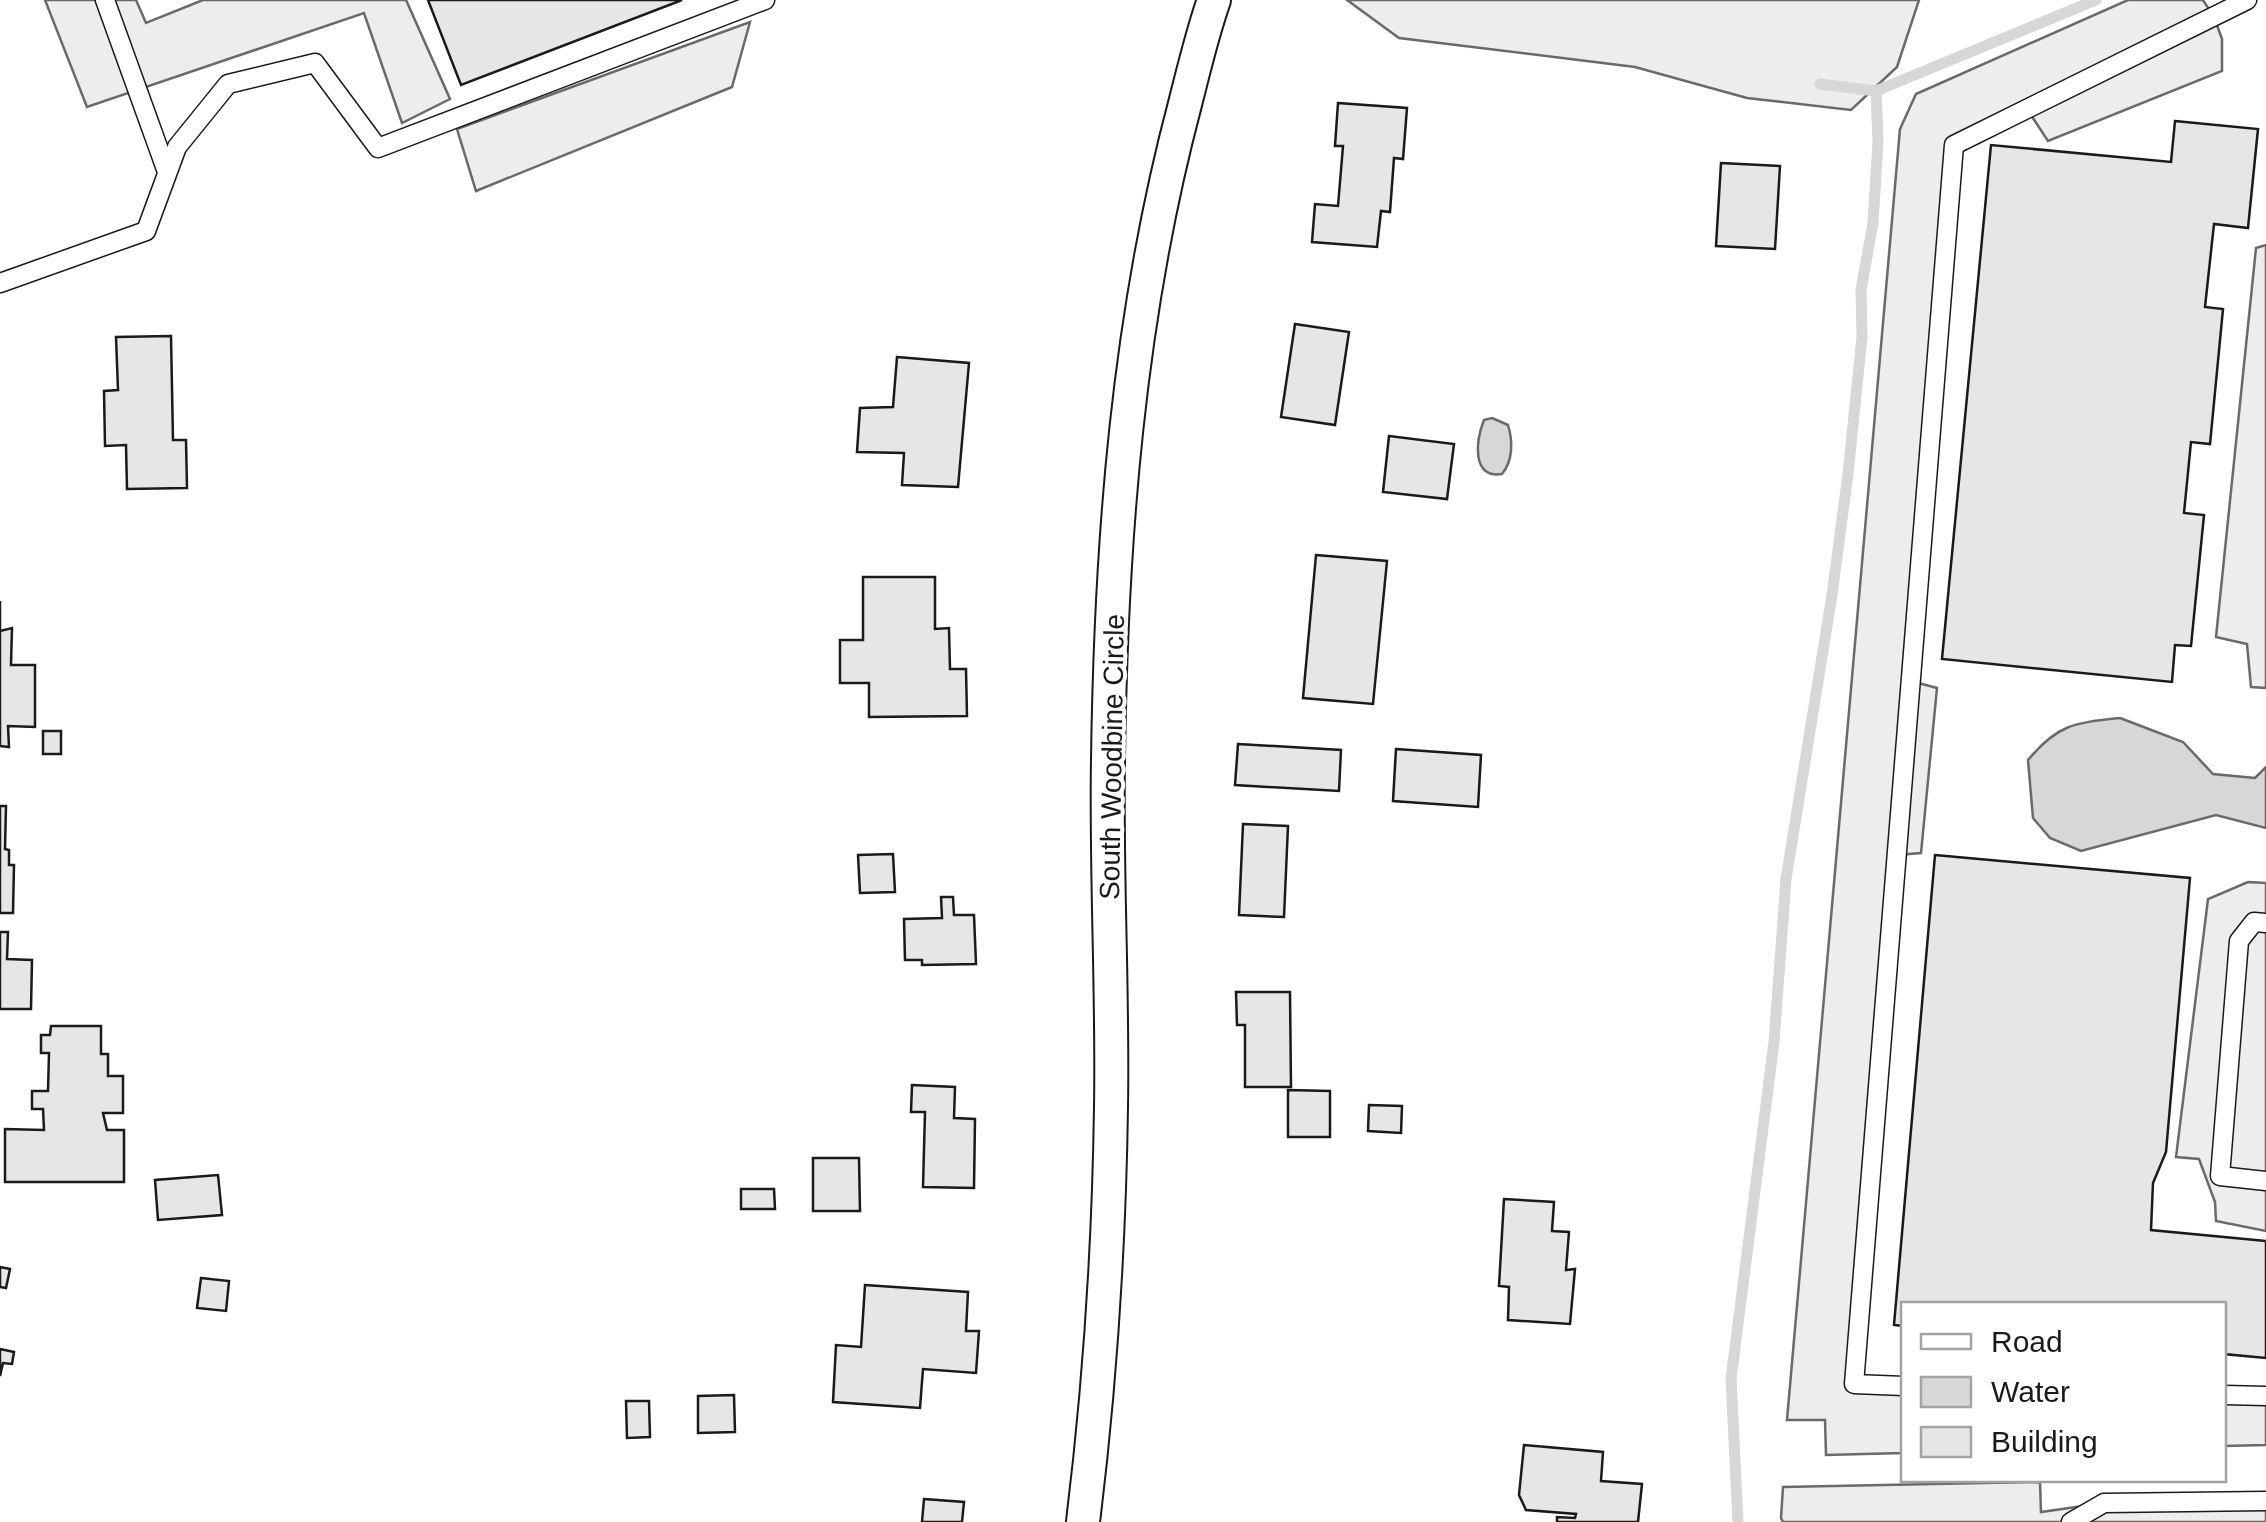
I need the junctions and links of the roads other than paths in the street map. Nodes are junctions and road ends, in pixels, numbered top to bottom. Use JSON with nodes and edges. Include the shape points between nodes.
{"nodes":[{"id":1,"x":104,"y":0,"type":"edge"},
{"id":2,"x":765,"y":0,"type":"edge"},
{"id":3,"x":1214,"y":0,"type":"edge"},
{"id":4,"x":2248,"y":0,"type":"edge"},
{"id":5,"x":168,"y":172,"type":"junction"},
{"id":6,"x":0,"y":283,"type":"edge"},
{"id":7,"x":2266,"y":923,"type":"edge"},
{"id":8,"x":2266,"y":1181,"type":"edge"},
{"id":9,"x":1901,"y":1386,"type":"edge"},
{"id":10,"x":2226,"y":1395,"type":"edge"},
{"id":11,"x":2266,"y":1396,"type":"edge"},
{"id":12,"x":2266,"y":1500,"type":"edge"},
{"id":13,"x":1083,"y":1522,"type":"edge"},
{"id":14,"x":2071,"y":1522,"type":"edge"}],
"edges":[{"from":1,"to":5,"type":"lane"},
{"from":2,"to":5,"type":"lane","via":[[378,148],[315,62],[228,84],[177,147]]},
{"from":3,"to":13,"type":"street","name":"South Woodbine Circle","via":[[1170,162],[1142,304],[1118,513],[1108,760],[1112,1106],[1095,1427]]},
{"from":4,"to":9,"type":"lane","via":[[1954,145],[1854,1384]]},
{"from":5,"to":6,"type":"lane","via":[[146,231]]},
{"from":7,"to":8,"type":"lane","via":[[2254,922],[2239,941],[2220,1176]]},
{"from":10,"to":11,"type":"lane"},
{"from":12,"to":14,"type":"lane","via":[[2104,1502]]}]}
